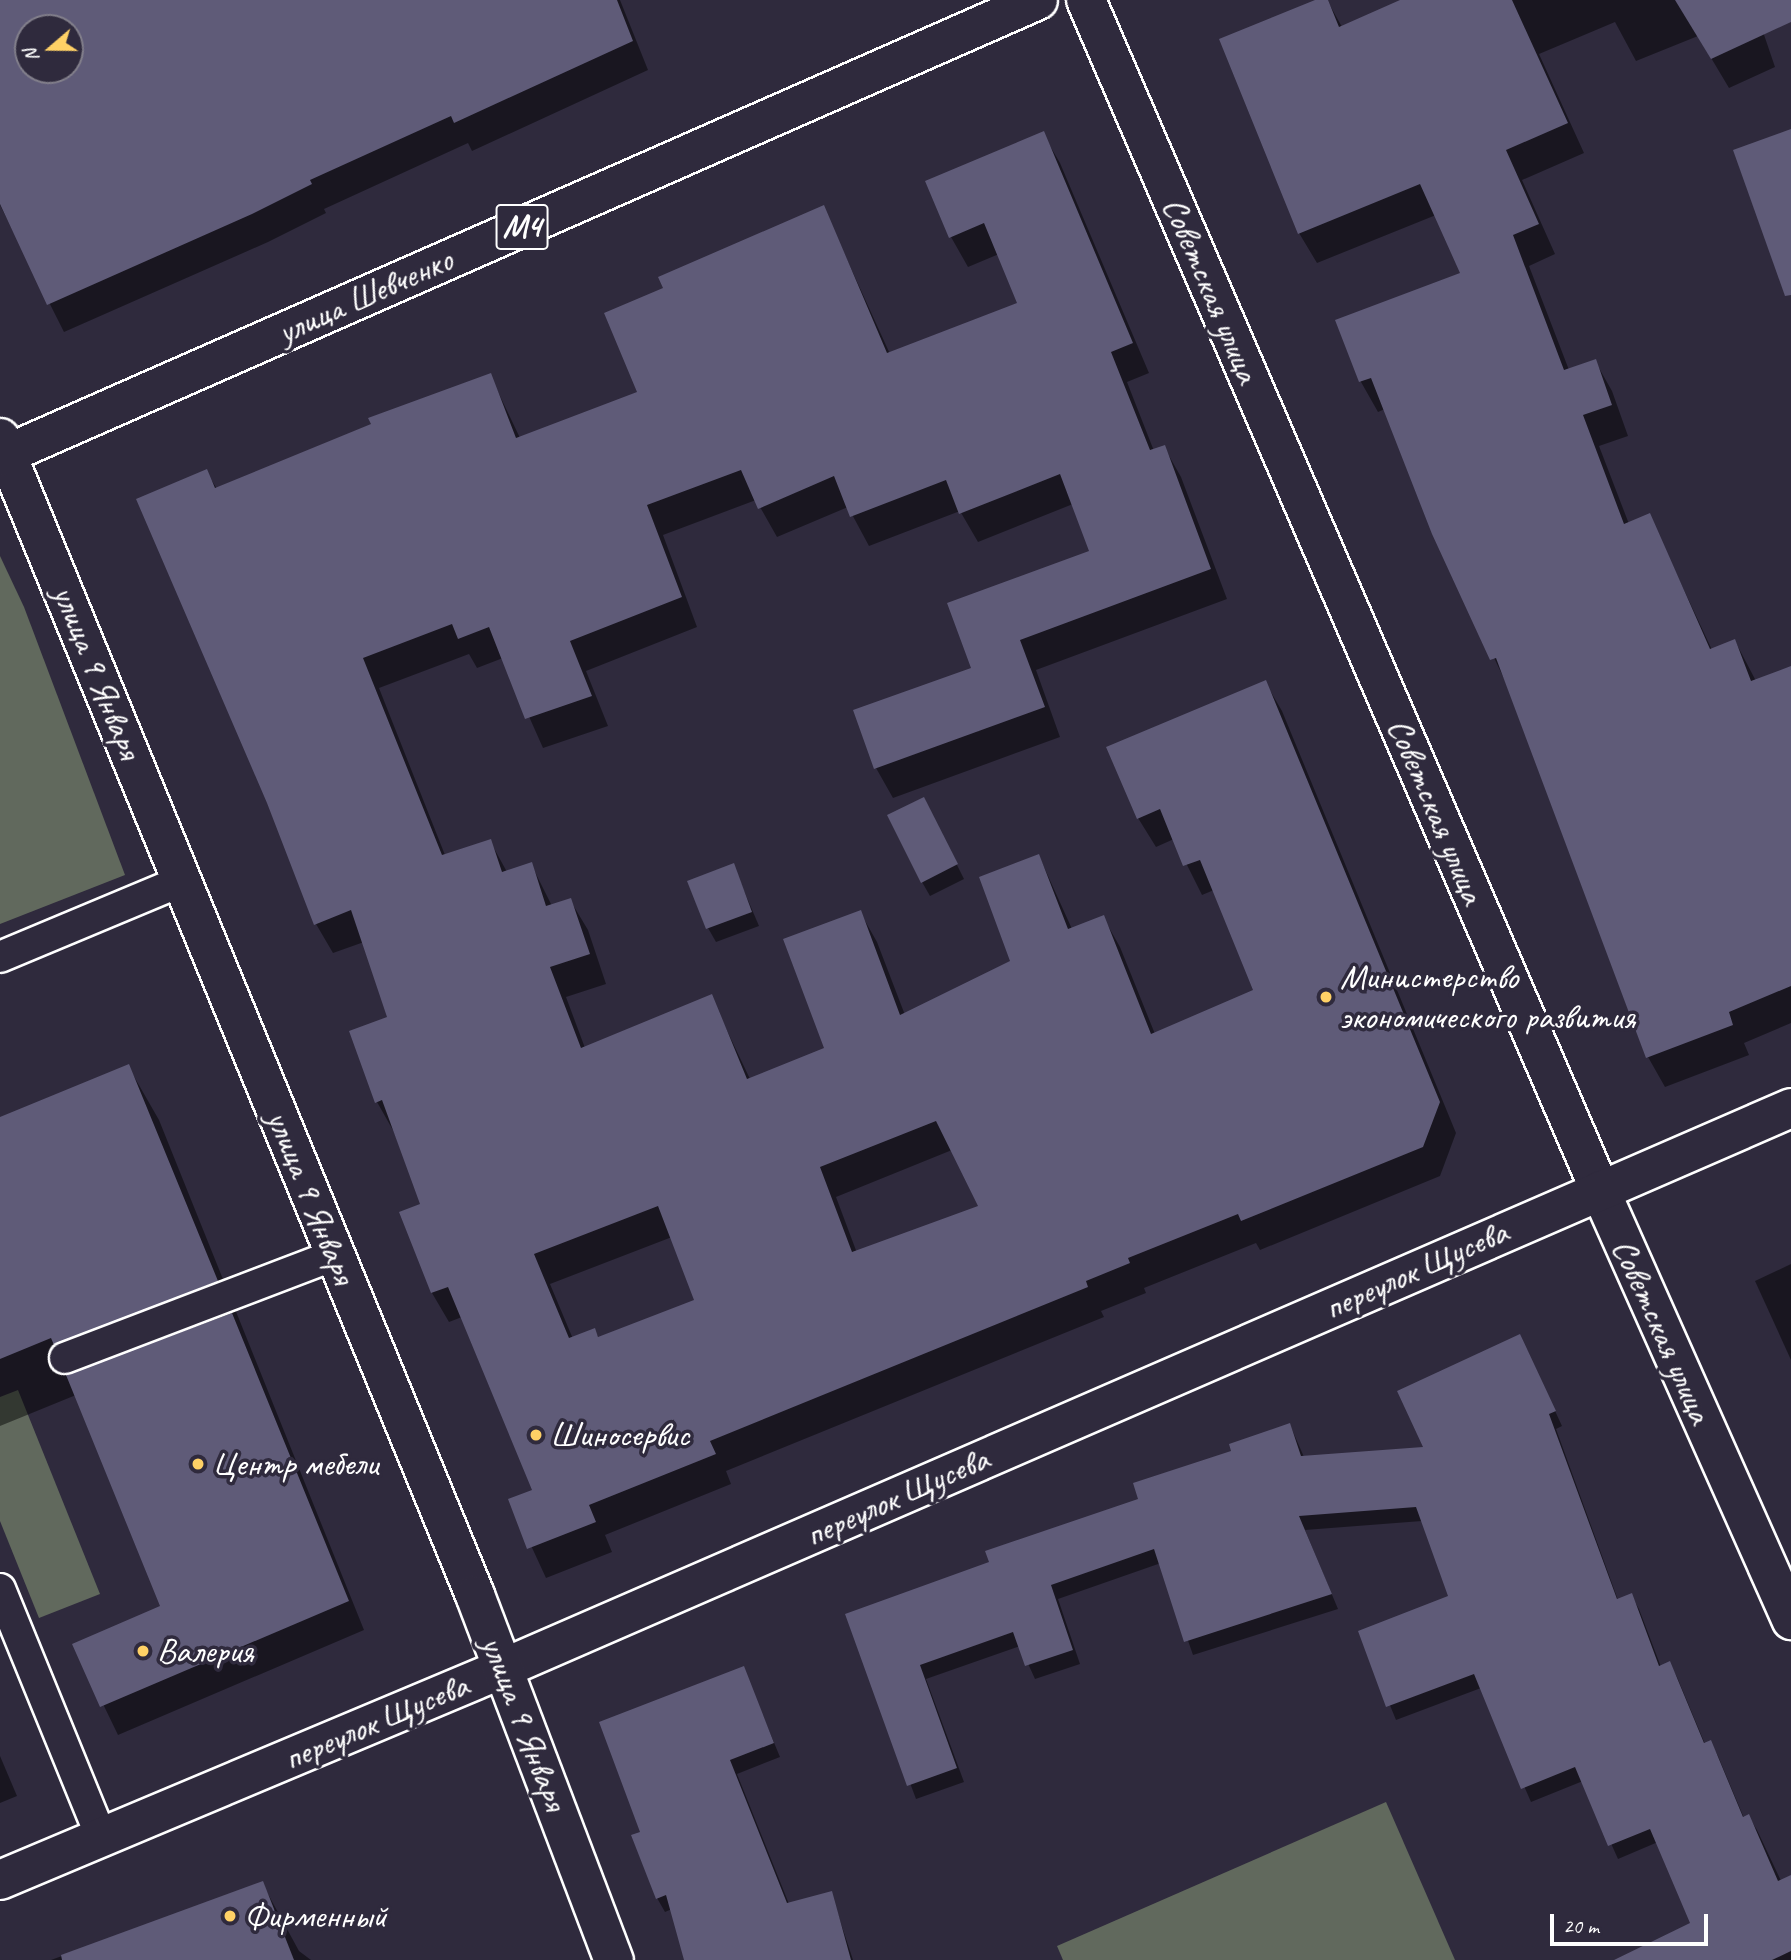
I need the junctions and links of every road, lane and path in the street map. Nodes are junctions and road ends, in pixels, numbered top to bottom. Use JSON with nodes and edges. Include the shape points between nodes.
{"nodes":[{"id":1,"x":1038,"y":0,"type":"edge"},
{"id":2,"x":1086,"y":0,"type":"edge"},
{"id":3,"x":2,"y":450,"type":"edge"},
{"id":4,"x":182,"y":881,"type":"junction"},
{"id":5,"x":0,"y":957,"type":"edge"},
{"id":6,"x":1791,"y":1108,"type":"edge"},
{"id":7,"x":1600,"y":1190,"type":"junction"},
{"id":8,"x":335,"y":1255,"type":"junction"},
{"id":9,"x":65,"y":1358,"type":"dead end"},
{"id":10,"x":0,"y":1589,"type":"edge"},
{"id":11,"x":1791,"y":1620,"type":"edge"},
{"id":12,"x":504,"y":1668,"type":"junction"},
{"id":13,"x":102,"y":1837,"type":"junction"},
{"id":14,"x":0,"y":1880,"type":"edge"},
{"id":15,"x":614,"y":1960,"type":"edge"}],
"edges":[{"from":1,"to":3,"type":"main road","name":"улица Шевченко","number":"M4"},
{"from":2,"to":7,"type":"main road","name":"Советская улица"},
{"from":3,"to":4,"type":"main road","name":"улица 9 Января"},
{"from":4,"to":5,"type":"lane"},
{"from":4,"to":8,"type":"main road","name":"улица 9 Января"},
{"from":6,"to":7,"type":"main road","name":"переулок Щусева"},
{"from":7,"to":11,"type":"main road","name":"Советская улица"},
{"from":7,"to":12,"type":"main road","name":"переулок Щусева"},
{"from":8,"to":9,"type":"lane"},
{"from":8,"to":12,"type":"main road","name":"улица 9 Января"},
{"from":10,"to":13,"type":"lane"},
{"from":12,"to":13,"type":"main road","name":"переулок Щусева"},
{"from":12,"to":15,"type":"main road","name":"улица 9 Января"},
{"from":13,"to":14,"type":"main road","name":"переулок Щусева"}]}
